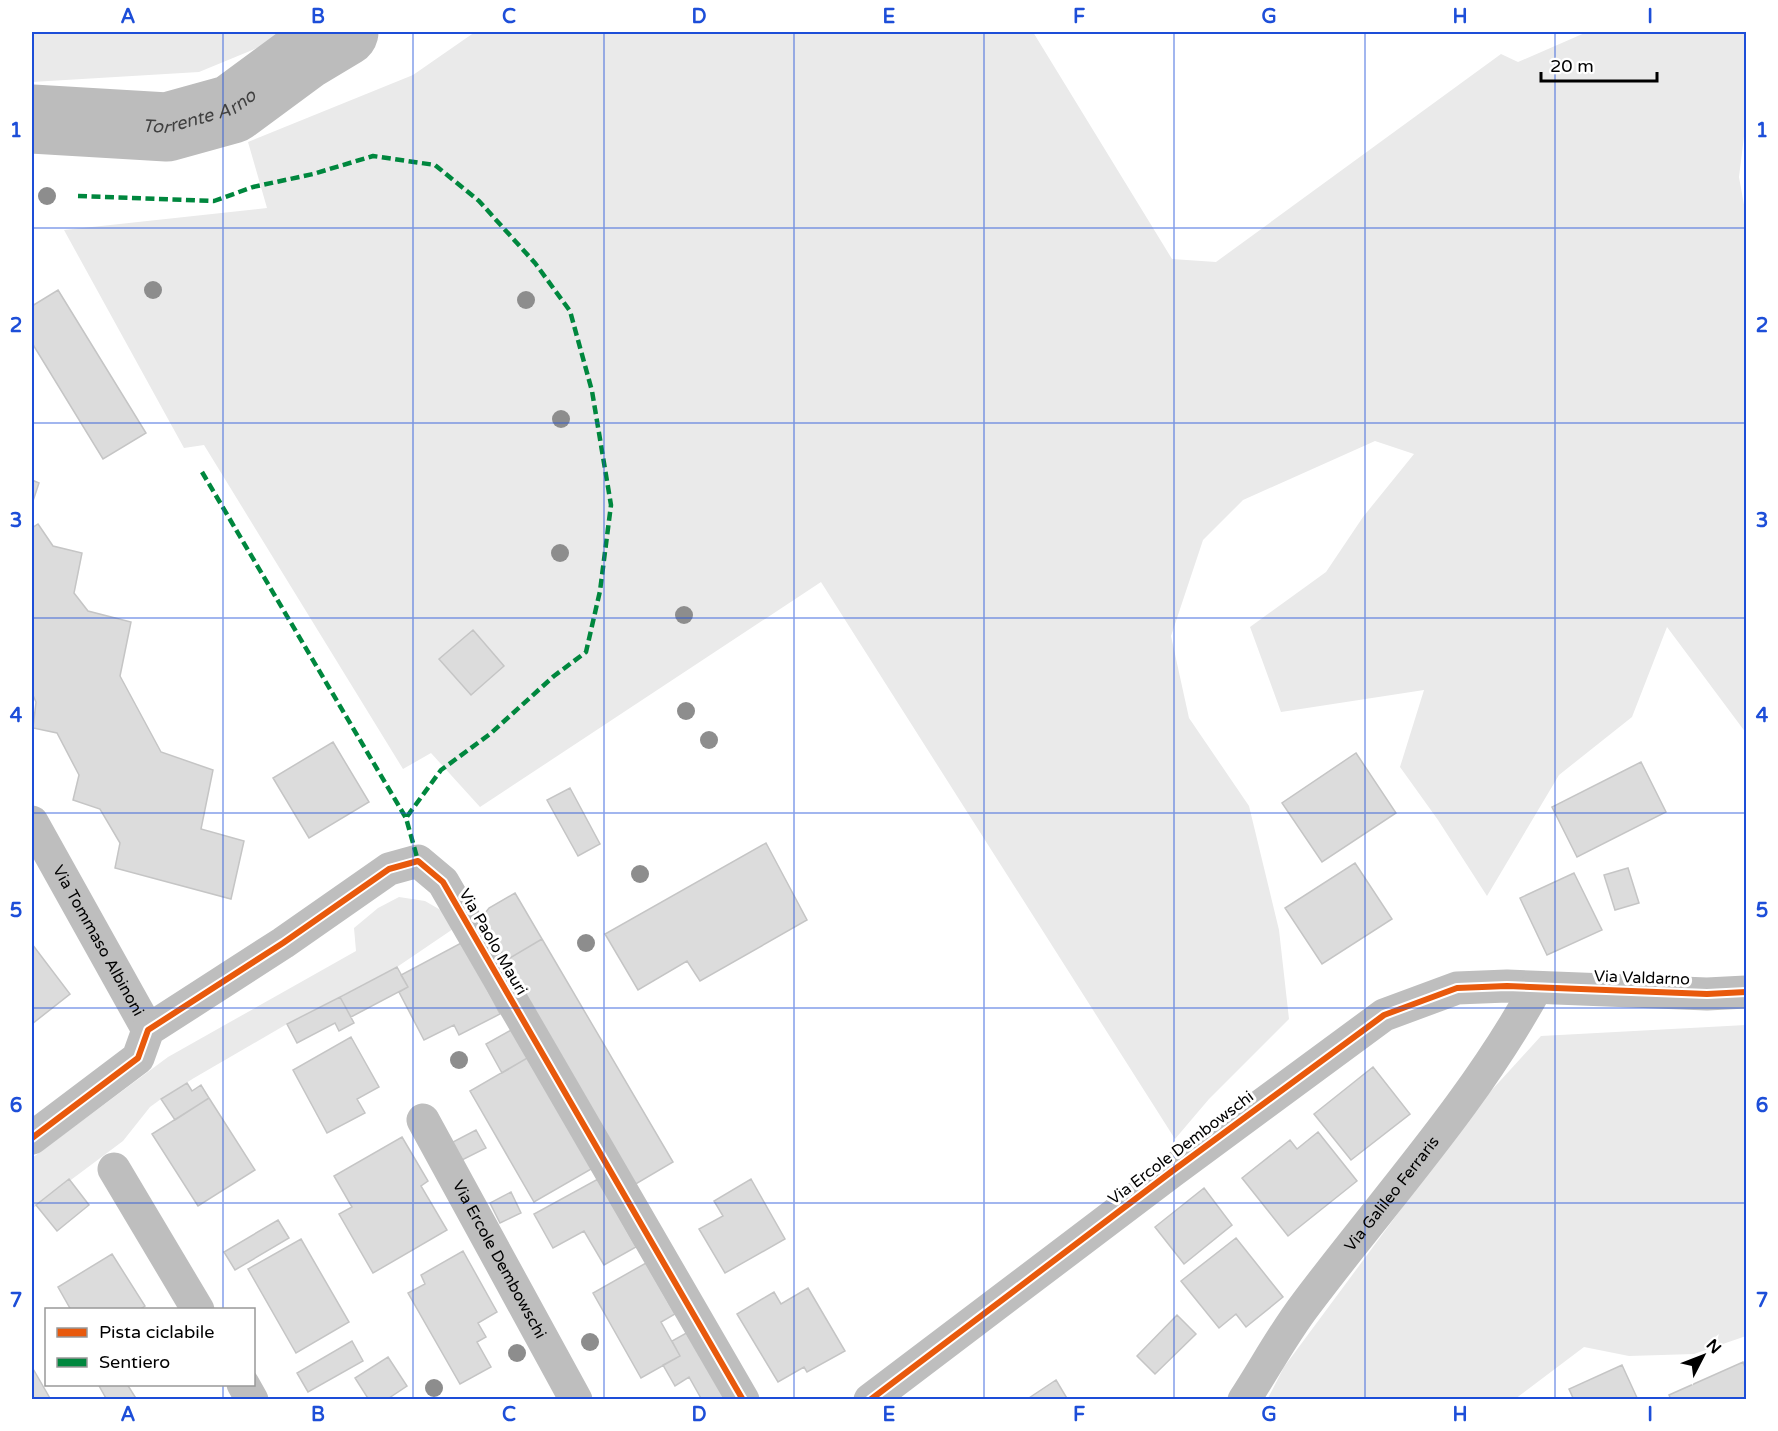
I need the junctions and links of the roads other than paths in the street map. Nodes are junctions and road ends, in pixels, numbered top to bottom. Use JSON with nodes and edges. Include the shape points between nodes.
{"nodes":[{"id":1,"x":32,"y":822,"type":"edge"},
{"id":2,"x":1536,"y":988,"type":"junction"},
{"id":3,"x":1746,"y":992,"type":"edge"},
{"id":4,"x":148,"y":1030,"type":"junction"},
{"id":5,"x":423,"y":1120,"type":"dead end"},
{"id":6,"x":32,"y":1138,"type":"edge"},
{"id":7,"x":114,"y":1169,"type":"dead end"},
{"id":8,"x":197,"y":1308,"type":"edge"},
{"id":9,"x":244,"y":1386,"type":"edge"},
{"id":10,"x":252,"y":1400,"type":"edge"},
{"id":11,"x":576,"y":1400,"type":"edge"},
{"id":12,"x":743,"y":1400,"type":"edge"},
{"id":13,"x":870,"y":1400,"type":"edge"},
{"id":14,"x":1244,"y":1400,"type":"edge"}],
"edges":[{"from":1,"to":4,"type":"street","name":"Via Tommaso Albinoni"},
{"from":2,"to":3,"type":"street","name":"Via Valdarno"},
{"from":2,"to":13,"type":"street","name":"Via Ercole Dembowschi","via":[[1457,988],[1384,1015]]},
{"from":2,"to":14,"type":"street","name":"Via Galileo Ferraris","via":[[1515,1027],[1460,1105],[1304,1306]]},
{"from":4,"to":6,"type":"street","via":[[138,1058]]},
{"from":4,"to":12,"type":"street","name":"Via Paolo Mauri","via":[[389,869],[418,861],[443,882]]},
{"from":5,"to":11,"type":"street","name":"Via Ercole Dembowschi"},
{"from":7,"to":8,"type":"street"},
{"from":9,"to":10,"type":"street"}]}
